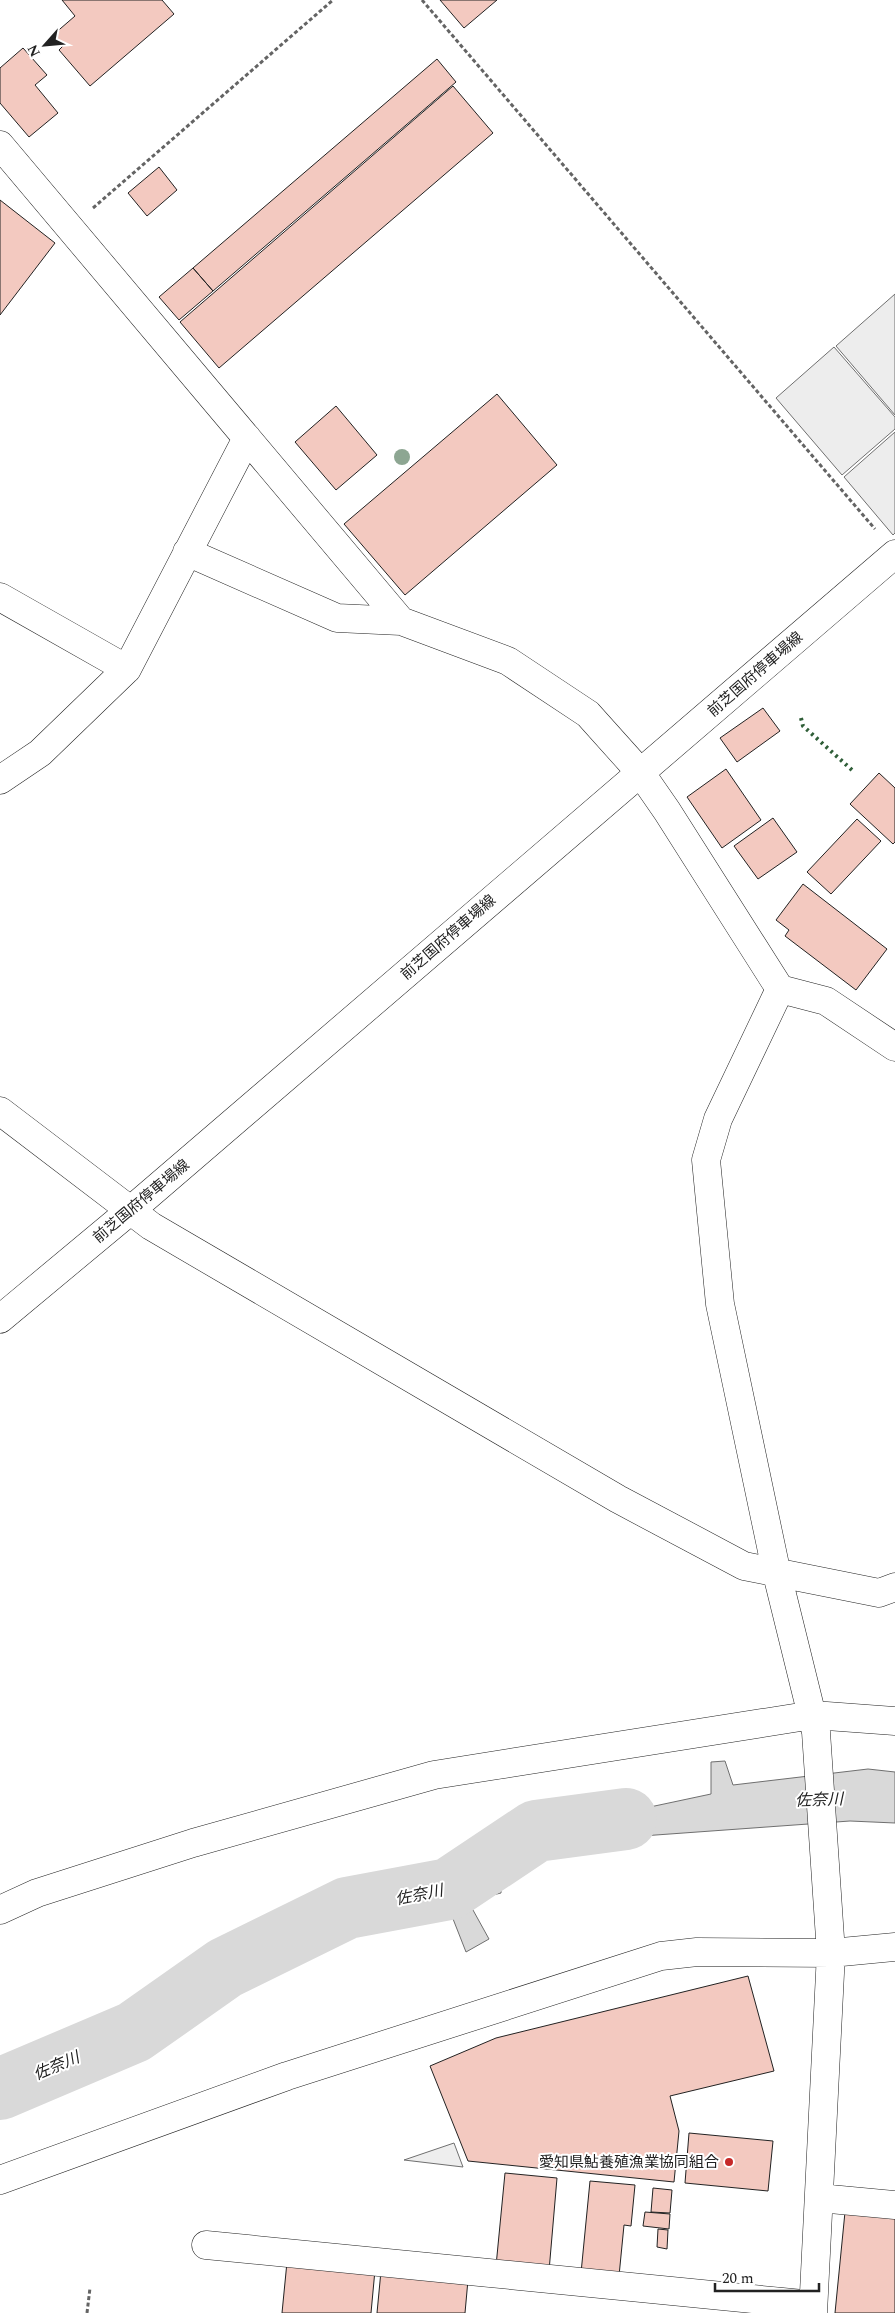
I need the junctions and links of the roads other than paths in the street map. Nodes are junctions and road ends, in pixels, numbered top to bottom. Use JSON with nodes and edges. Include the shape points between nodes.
{"nodes":[{"id":1,"x":0,"y":145,"type":"edge"},
{"id":2,"x":246,"y":438,"type":"junction"},
{"id":3,"x":187,"y":552,"type":"junction"},
{"id":4,"x":895,"y":554,"type":"edge"},
{"id":5,"x":0,"y":597,"type":"edge"},
{"id":6,"x":401,"y":621,"type":"junction"},
{"id":7,"x":127,"y":669,"type":"junction"},
{"id":8,"x":640,"y":772,"type":"junction"},
{"id":9,"x":0,"y":780,"type":"edge"},
{"id":10,"x":780,"y":990,"type":"junction"},
{"id":11,"x":895,"y":1047,"type":"edge"},
{"id":12,"x":0,"y":1111,"type":"edge"},
{"id":13,"x":131,"y":1210,"type":"junction"},
{"id":14,"x":0,"y":1319,"type":"edge"},
{"id":15,"x":776,"y":1570,"type":"junction"},
{"id":16,"x":895,"y":1587,"type":"edge"},
{"id":17,"x":895,"y":1721,"type":"edge"},
{"id":18,"x":815,"y":1723,"type":"junction"},
{"id":19,"x":0,"y":1910,"type":"edge"},
{"id":20,"x":830,"y":1941,"type":"junction"},
{"id":21,"x":895,"y":1947,"type":"edge"},
{"id":22,"x":0,"y":2180,"type":"edge"},
{"id":23,"x":819,"y":2198,"type":"junction"},
{"id":24,"x":895,"y":2205,"type":"edge"},
{"id":25,"x":206,"y":2245,"type":"dead end"},
{"id":26,"x":813,"y":2309,"type":"edge"}],
"edges":[{"from":1,"to":2,"type":"street"},
{"from":2,"to":3,"type":"street"},
{"from":2,"to":6,"type":"street"},
{"from":3,"to":6,"type":"street","via":[[337,618]]},
{"from":3,"to":7,"type":"street"},
{"from":4,"to":8,"type":"street","name":"前芝国府停車場線"},
{"from":5,"to":7,"type":"street"},
{"from":6,"to":8,"type":"street","via":[[508,661],[588,714]]},
{"from":7,"to":9,"type":"street","via":[[40,753]]},
{"from":8,"to":10,"type":"street"},
{"from":8,"to":13,"type":"street","name":"前芝国府停車場線"},
{"from":10,"to":11,"type":"street","via":[[826,1001]]},
{"from":10,"to":15,"type":"street","via":[[718,1120],[706,1160],[720,1304]]},
{"from":12,"to":13,"type":"street"},
{"from":13,"to":14,"type":"street","name":"前芝国府停車場線"},
{"from":13,"to":15,"type":"street","via":[[151,1226],[618,1499],[744,1566]]},
{"from":15,"to":16,"type":"street","via":[[879,1593]]},
{"from":15,"to":18,"type":"street"},
{"from":17,"to":18,"type":"street"},
{"from":18,"to":19,"type":"street","via":[[434,1775],[193,1843],[37,1893]]},
{"from":18,"to":20,"type":"street"},
{"from":20,"to":21,"type":"street"},
{"from":20,"to":22,"type":"street","via":[[661,1956],[287,2076]]},
{"from":20,"to":23,"type":"street"},
{"from":23,"to":24,"type":"street"},
{"from":23,"to":26,"type":"street"},
{"from":25,"to":26,"type":"street"}]}
